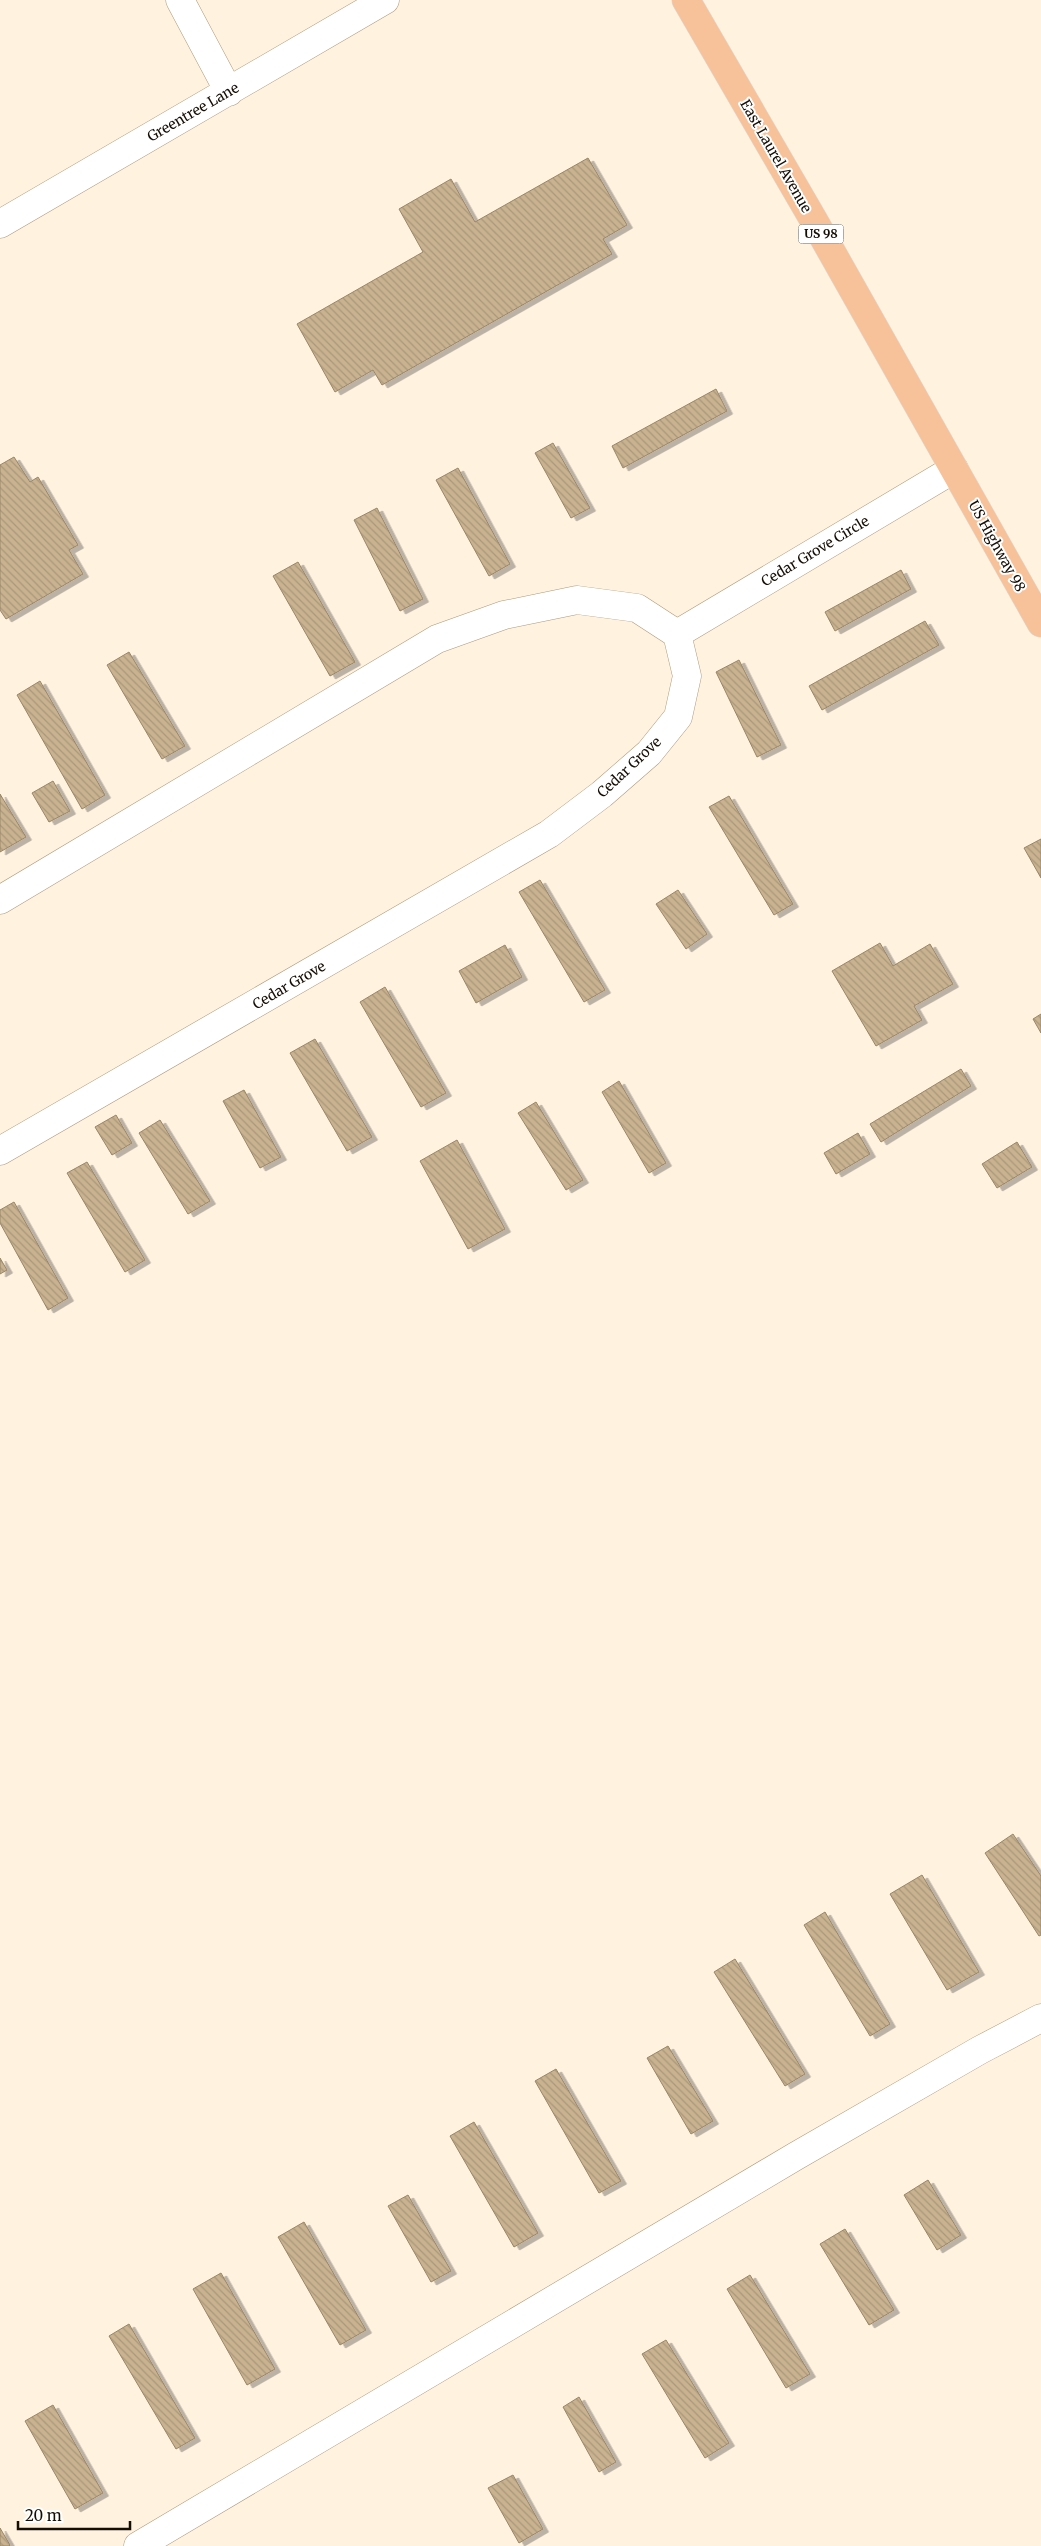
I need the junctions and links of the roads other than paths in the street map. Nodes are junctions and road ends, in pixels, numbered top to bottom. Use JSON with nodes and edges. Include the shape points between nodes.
{"nodes":[{"id":1,"x":180,"y":0,"type":"edge"},
{"id":2,"x":386,"y":0,"type":"edge"},
{"id":3,"x":686,"y":0,"type":"edge"},
{"id":4,"x":229,"y":92,"type":"junction"},
{"id":5,"x":0,"y":224,"type":"edge"},
{"id":6,"x":954,"y":469,"type":"junction"},
{"id":7,"x":1041,"y":623,"type":"edge"},
{"id":8,"x":677,"y":634,"type":"junction"},
{"id":9,"x":0,"y":900,"type":"edge"},
{"id":10,"x":0,"y":1151,"type":"edge"},
{"id":11,"x":1041,"y":2018,"type":"edge"},
{"id":12,"x":138,"y":2546,"type":"edge"}],
"edges":[{"from":1,"to":4,"type":"street"},
{"from":2,"to":4,"type":"street","name":"Greentree Lane"},
{"from":3,"to":6,"type":"main road","name":"East Laurel Avenue","number":"US 98"},
{"from":4,"to":5,"type":"street","name":"Greentree Lane"},
{"from":6,"to":7,"type":"main road","name":"US Highway 98","number":"US 98"},
{"from":6,"to":8,"type":"street","name":"Cedar Grove Circle"},
{"from":8,"to":9,"type":"street","via":[[637,608],[577,600],[504,615],[437,640]]},
{"from":8,"to":10,"type":"street","name":"Cedar Grove","via":[[687,676],[678,717],[649,753],[602,794],[549,834]]},
{"from":11,"to":12,"type":"street","via":[[787,2161]]}]}
